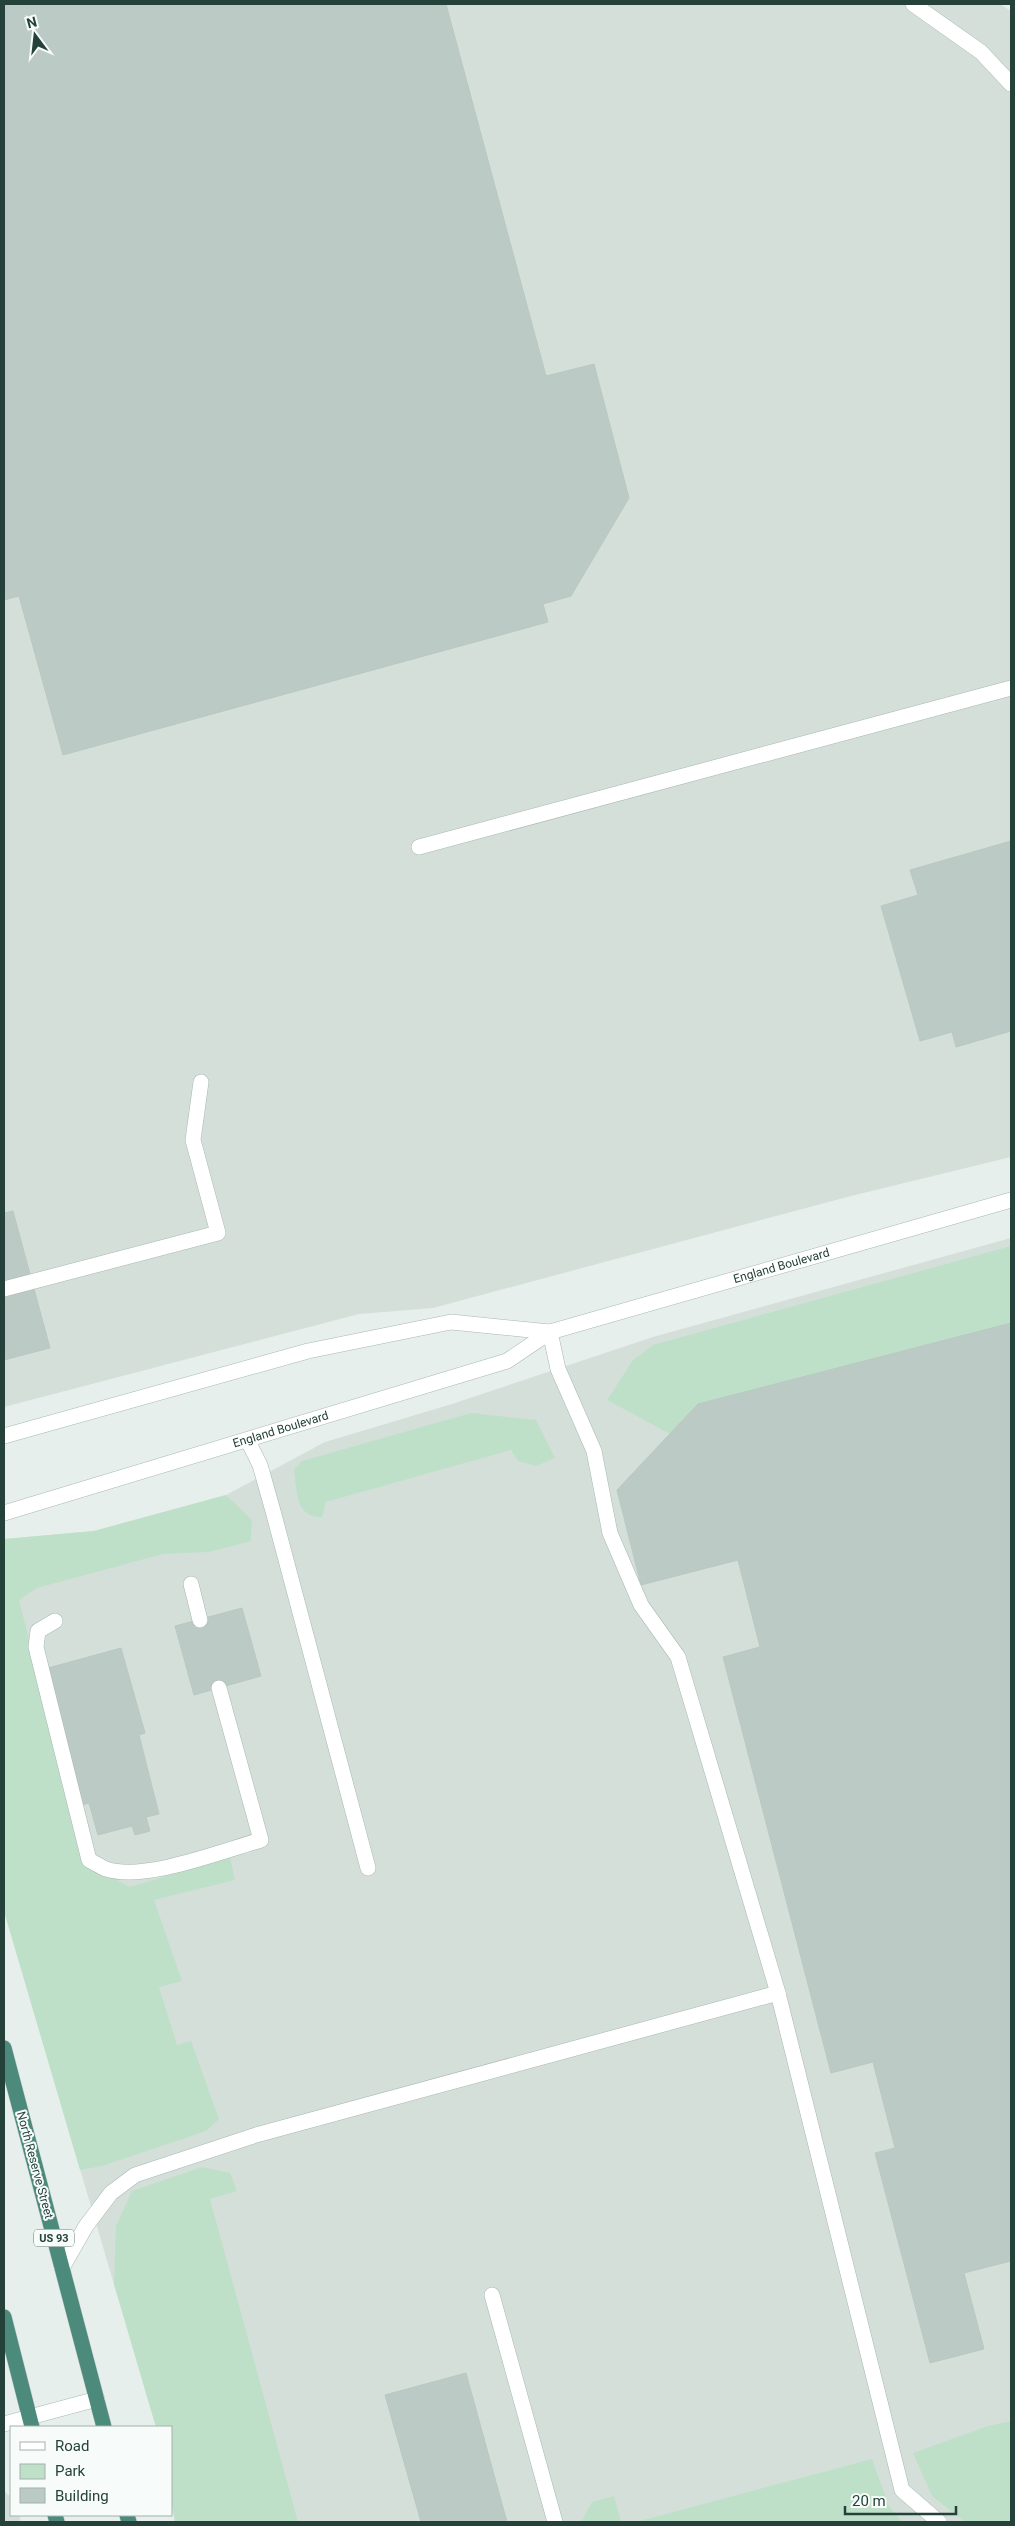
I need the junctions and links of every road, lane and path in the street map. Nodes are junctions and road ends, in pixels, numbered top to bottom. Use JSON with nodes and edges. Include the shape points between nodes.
{"nodes":[{"id":1,"x":913,"y":4,"type":"edge"},
{"id":2,"x":1011,"y":84,"type":"edge"},
{"id":3,"x":1011,"y":688,"type":"edge"},
{"id":4,"x":419,"y":847,"type":"dead end"},
{"id":5,"x":201,"y":1082,"type":"dead end"},
{"id":6,"x":1011,"y":1200,"type":"edge"},
{"id":7,"x":4,"y":1290,"type":"edge"},
{"id":8,"x":550,"y":1332,"type":"junction"},
{"id":9,"x":4,"y":1436,"type":"edge"},
{"id":10,"x":248,"y":1441,"type":"junction"},
{"id":11,"x":4,"y":1513,"type":"edge"},
{"id":12,"x":191,"y":1584,"type":"dead end"},
{"id":13,"x":200,"y":1620,"type":"dead end"},
{"id":14,"x":55,"y":1621,"type":"dead end"},
{"id":15,"x":219,"y":1688,"type":"dead end"},
{"id":16,"x":368,"y":1868,"type":"dead end"},
{"id":17,"x":778,"y":1993,"type":"junction"},
{"id":18,"x":4,"y":2048,"type":"edge"},
{"id":19,"x":62,"y":2268,"type":"junction"},
{"id":20,"x":492,"y":2295,"type":"dead end"},
{"id":21,"x":4,"y":2317,"type":"edge"},
{"id":22,"x":97,"y":2399,"type":"junction"},
{"id":23,"x":30,"y":2422,"type":"edge"},
{"id":24,"x":4,"y":2424,"type":"edge"},
{"id":25,"x":104,"y":2426,"type":"edge"},
{"id":26,"x":555,"y":2522,"type":"edge"},
{"id":27,"x":939,"y":2522,"type":"edge"}],
"edges":[{"from":1,"to":2,"type":"street","via":[[981,52]]},
{"from":3,"to":4,"type":"street"},
{"from":5,"to":7,"type":"street","via":[[193,1140],[218,1233]]},
{"from":6,"to":8,"type":"street","name":"England Boulevard"},
{"from":8,"to":9,"type":"street","name":"England Boulevard","via":[[451,1322],[308,1351]]},
{"from":8,"to":10,"type":"street","name":"England Boulevard","via":[[507,1361]]},
{"from":8,"to":17,"type":"street","via":[[558,1368],[594,1451],[610,1533],[641,1605],[678,1657]]},
{"from":10,"to":11,"type":"street","name":"England Boulevard"},
{"from":10,"to":16,"type":"street","via":[[260,1465],[273,1511]]},
{"from":12,"to":13,"type":"street"},
{"from":14,"to":15,"type":"street","via":[[38,1631],[36,1646],[89,1860],[106,1869],[132,1873],[166,1867],[261,1840]]},
{"from":17,"to":19,"type":"street","via":[[256,2135],[135,2175],[111,2193],[86,2226]]},
{"from":17,"to":27,"type":"street","via":[[902,2490]]},
{"from":18,"to":19,"type":"highway","name":"North Reserve Street","number":"US 93"},
{"from":19,"to":22,"type":"highway","name":"North Reserve Street","number":"US 93"},
{"from":20,"to":26,"type":"street"},
{"from":21,"to":23,"type":"highway"},
{"from":22,"to":23,"type":"street"},
{"from":22,"to":25,"type":"highway","name":"North Reserve Street","number":"US 93"},
{"from":23,"to":24,"type":"street"}]}
